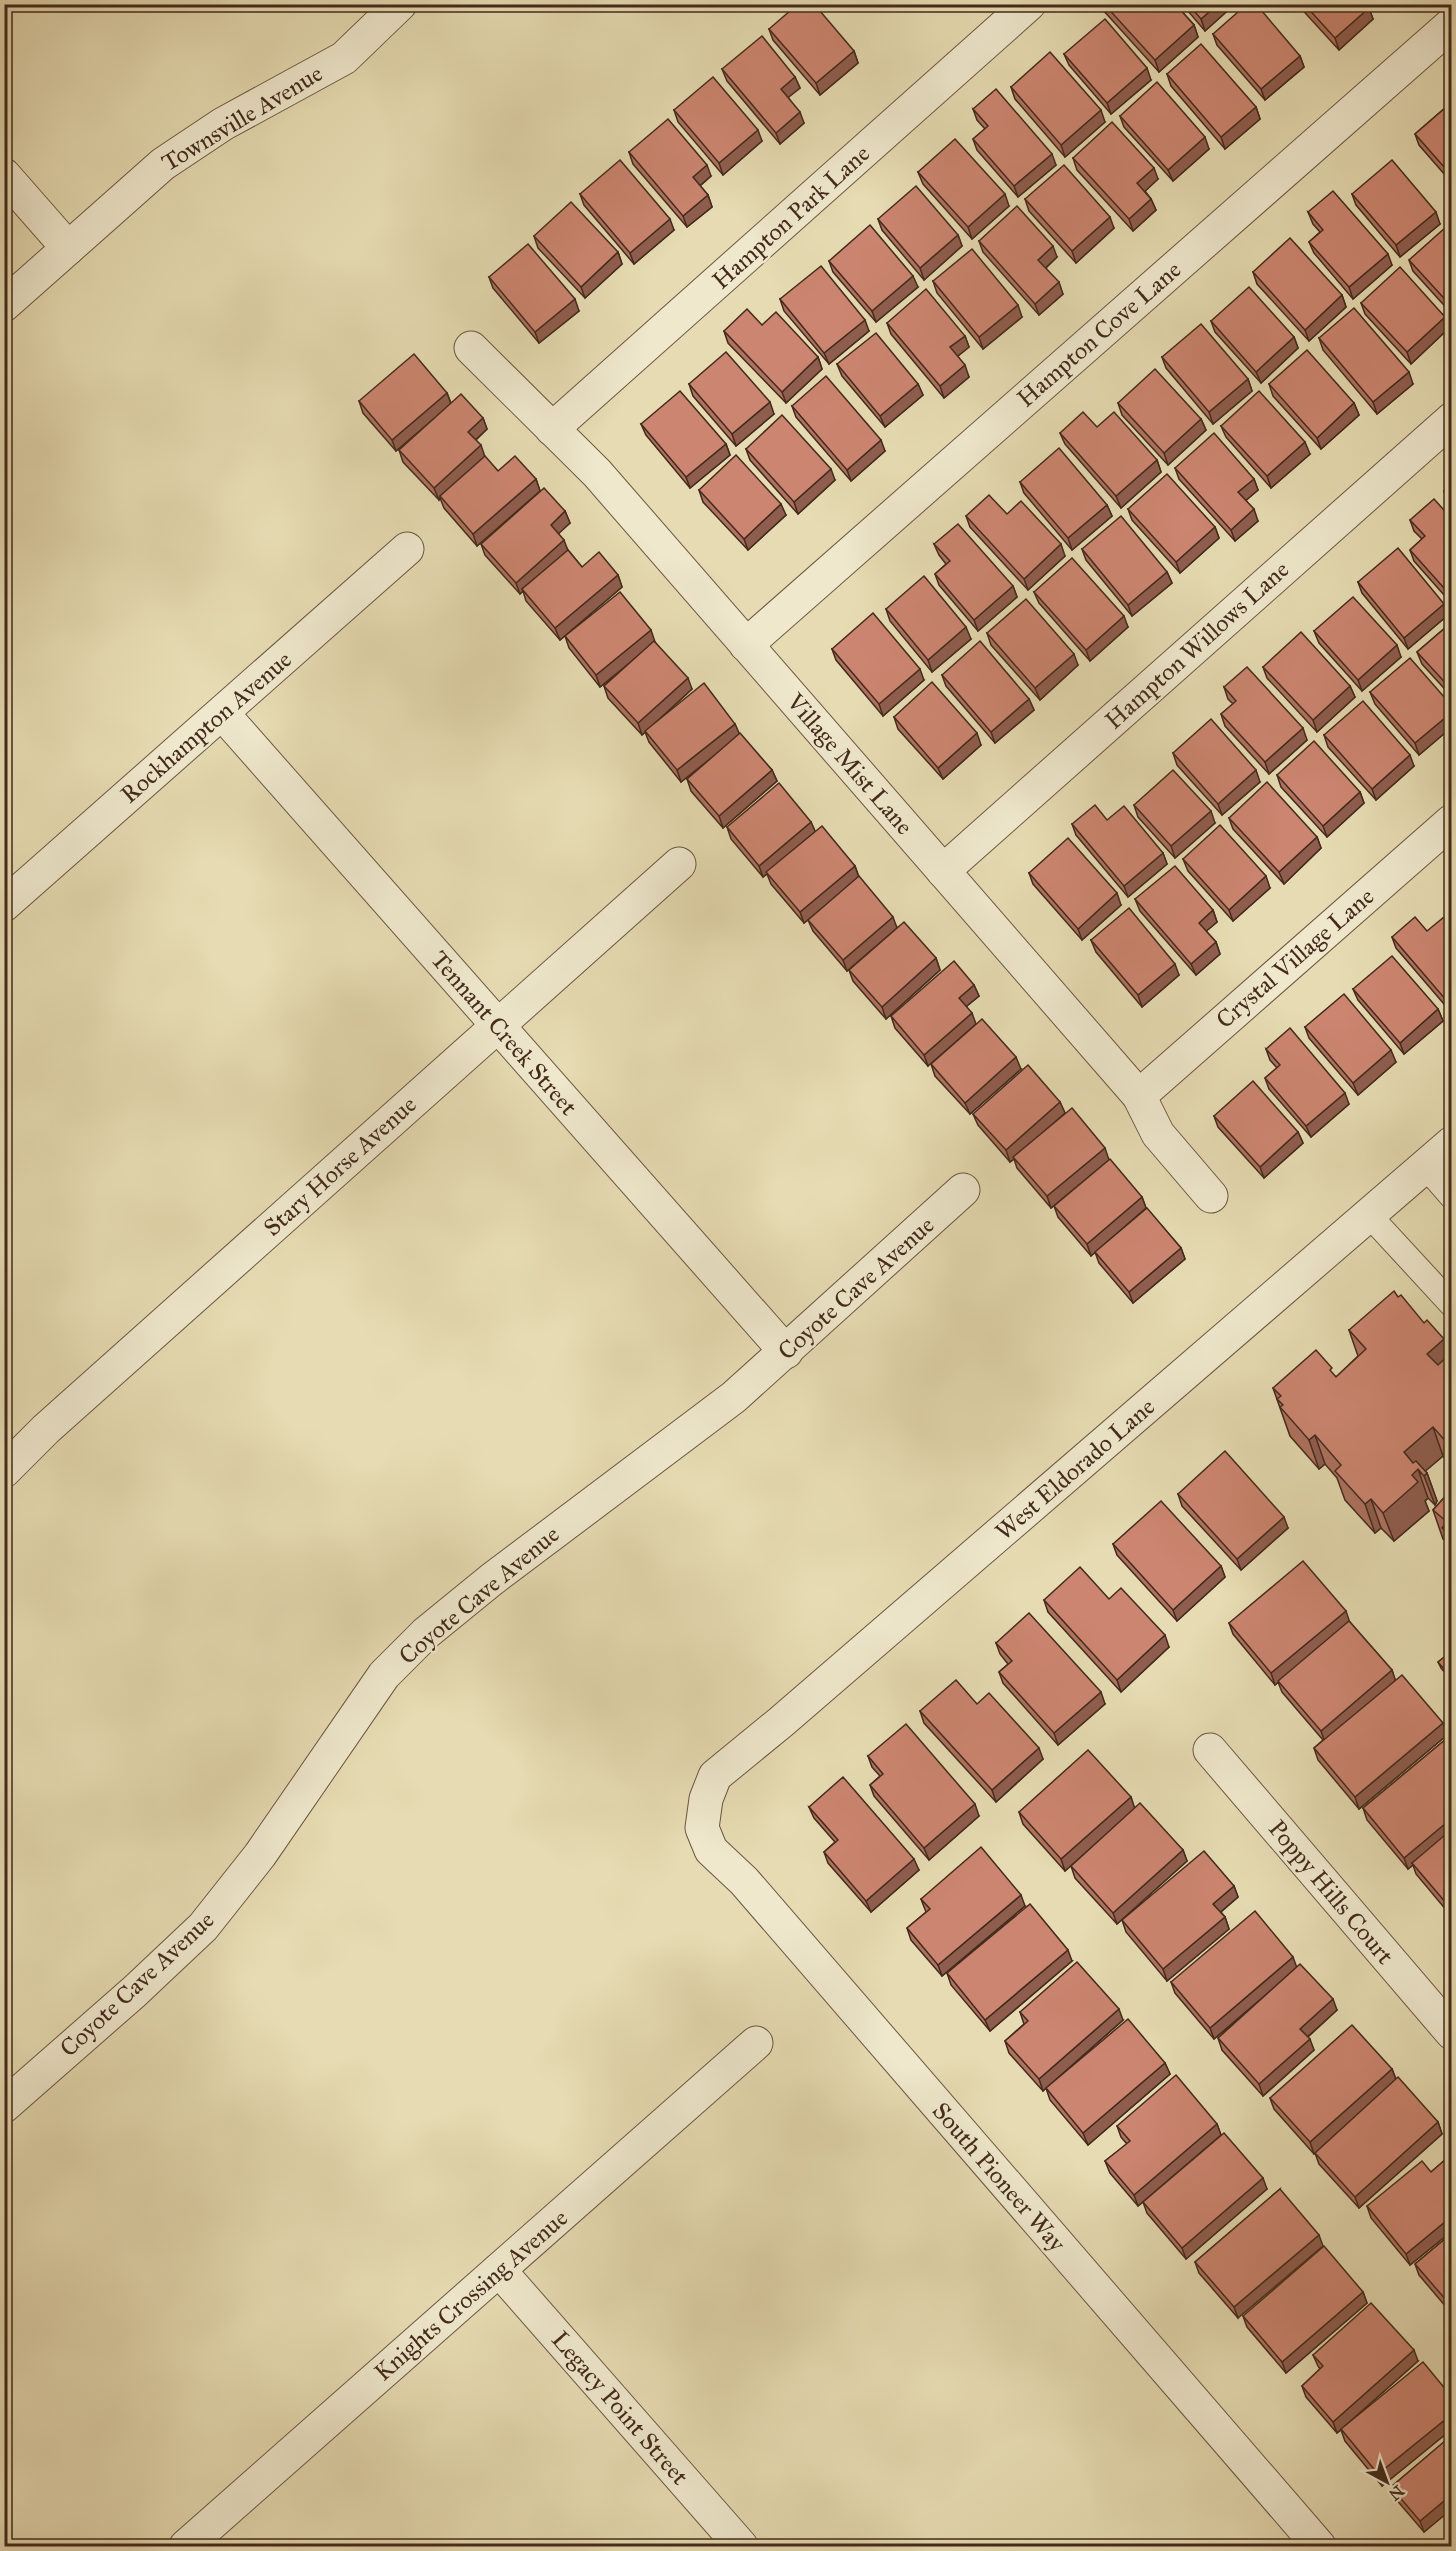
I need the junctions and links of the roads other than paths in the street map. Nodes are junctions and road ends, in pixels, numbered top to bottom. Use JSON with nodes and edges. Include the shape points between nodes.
{"nodes":[{"id":1,"x":400,"y":4,"type":"edge"},
{"id":2,"x":1029,"y":4,"type":"edge"},
{"id":3,"x":1452,"y":24,"type":"edge"},
{"id":4,"x":4,"y":175,"type":"edge"},
{"id":5,"x":68,"y":248,"type":"junction"},
{"id":6,"x":4,"y":305,"type":"edge"},
{"id":7,"x":471,"y":348,"type":"dead end"},
{"id":8,"x":1452,"y":419,"type":"edge"},
{"id":9,"x":552,"y":429,"type":"junction"},
{"id":10,"x":407,"y":549,"type":"dead end"},
{"id":11,"x":746,"y":645,"type":"junction"},
{"id":12,"x":222,"y":713,"type":"junction"},
{"id":13,"x":1452,"y":821,"type":"edge"},
{"id":14,"x":679,"y":864,"type":"dead end"},
{"id":15,"x":942,"y":871,"type":"junction"},
{"id":16,"x":4,"y":905,"type":"edge"},
{"id":17,"x":498,"y":1026,"type":"junction"},
{"id":18,"x":1139,"y":1096,"type":"junction"},
{"id":19,"x":1452,"y":1143,"type":"edge"},
{"id":20,"x":1425,"y":1166,"type":"junction"},
{"id":21,"x":963,"y":1190,"type":"dead end"},
{"id":22,"x":1211,"y":1196,"type":"dead end"},
{"id":23,"x":1452,"y":1197,"type":"edge"},
{"id":24,"x":1369,"y":1215,"type":"junction"},
{"id":25,"x":1452,"y":1305,"type":"edge"},
{"id":26,"x":786,"y":1352,"type":"junction"},
{"id":27,"x":4,"y":1471,"type":"edge"},
{"id":28,"x":1210,"y":1750,"type":"dead end"},
{"id":29,"x":706,"y":1799,"type":"joint"},
{"id":30,"x":1452,"y":2033,"type":"edge"},
{"id":31,"x":756,"y":2043,"type":"dead end"},
{"id":32,"x":4,"y":2106,"type":"edge"},
{"id":33,"x":499,"y":2270,"type":"junction"},
{"id":34,"x":186,"y":2547,"type":"edge"},
{"id":35,"x":741,"y":2547,"type":"edge"},
{"id":36,"x":1319,"y":2547,"type":"edge"}],
"edges":[{"from":1,"to":5,"type":"street","name":"Townsville Avenue","via":[[344,58],[223,124],[163,164]]},
{"from":2,"to":9,"type":"street","name":"Hampton Park Lane"},
{"from":3,"to":11,"type":"street","name":"Hampton Cove Lane"},
{"from":4,"to":5,"type":"street"},
{"from":5,"to":6,"type":"street","name":"Townsville Avenue"},
{"from":7,"to":9,"type":"street","name":"Village Mist Lane"},
{"from":8,"to":15,"type":"street","name":"Hampton Willows Lane"},
{"from":9,"to":11,"type":"street","name":"Village Mist Lane","via":[[597,473]]},
{"from":10,"to":12,"type":"street","name":"Rockhampton Avenue"},
{"from":11,"to":15,"type":"street","name":"Village Mist Lane"},
{"from":12,"to":16,"type":"street","name":"Rockhampton Avenue"},
{"from":12,"to":17,"type":"street","name":"Tennant Creek Street"},
{"from":13,"to":18,"type":"street","name":"Crystal Village Lane"},
{"from":14,"to":17,"type":"street","name":"Stary Horse Avenue"},
{"from":15,"to":18,"type":"street","name":"Village Mist Lane"},
{"from":17,"to":26,"type":"street","name":"Tennant Creek Street"},
{"from":17,"to":27,"type":"street","name":"Stary Horse Avenue","via":[[46,1429]]},
{"from":18,"to":22,"type":"street","name":"Village Mist Lane","via":[[1158,1134]]},
{"from":19,"to":20,"type":"street","name":"West Eldorado Lane"},
{"from":20,"to":23,"type":"lane"},
{"from":20,"to":24,"type":"street","name":"West Eldorado Lane"},
{"from":21,"to":26,"type":"street","name":"Coyote Cave Avenue"},
{"from":24,"to":25,"type":"lane"},
{"from":24,"to":29,"type":"street","name":"West Eldorado Lane","via":[[715,1776]]},
{"from":26,"to":32,"type":"street","name":"Coyote Cave Avenue","via":[[734,1397],[426,1633],[384,1675],[260,1855],[203,1927]]},
{"from":28,"to":30,"type":"street","name":"Poppy Hills Court"},
{"from":29,"to":36,"type":"street","name":"South Pioneer Way","via":[[702,1828],[711,1850],[744,1881]]},
{"from":31,"to":33,"type":"street","name":"Knights Crossing Avenue"},
{"from":33,"to":34,"type":"street","name":"Knights Crossing Avenue"},
{"from":33,"to":35,"type":"street","name":"Legacy Point Street"}]}
